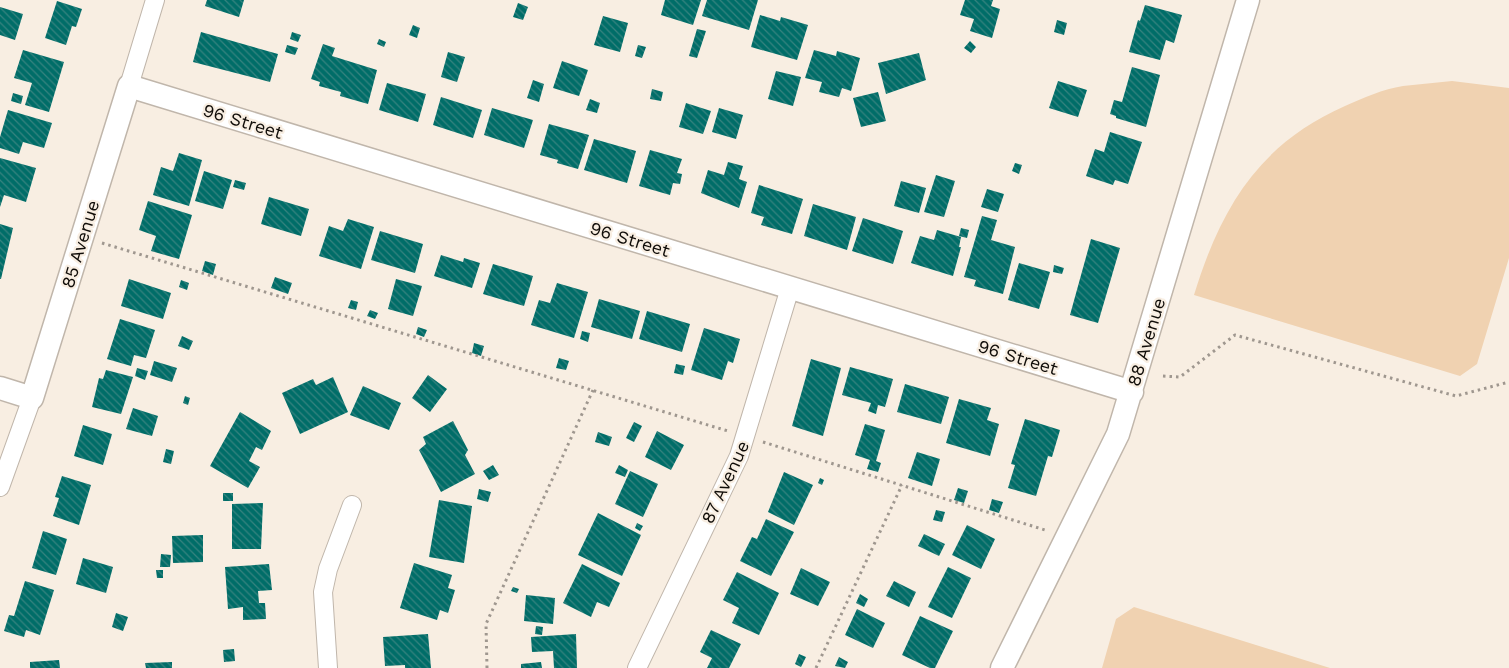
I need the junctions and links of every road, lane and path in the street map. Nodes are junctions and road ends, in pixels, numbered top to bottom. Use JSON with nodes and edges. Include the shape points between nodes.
{"nodes":[{"id":1,"x":155,"y":0,"type":"edge"},
{"id":2,"x":1248,"y":0,"type":"edge"},
{"id":3,"x":129,"y":86,"type":"junction"},
{"id":4,"x":82,"y":238,"type":"junction"},
{"id":5,"x":790,"y":288,"type":"junction"},
{"id":6,"x":1163,"y":376,"type":"dead end"},
{"id":7,"x":1509,"y":382,"type":"edge"},
{"id":8,"x":0,"y":388,"type":"edge"},
{"id":9,"x":593,"y":390,"type":"junction"},
{"id":10,"x":1132,"y":392,"type":"junction"},
{"id":11,"x":32,"y":398,"type":"junction"},
{"id":12,"x":746,"y":436,"type":"junction"},
{"id":13,"x":902,"y":485,"type":"junction"},
{"id":14,"x":0,"y":487,"type":"edge"},
{"id":15,"x":352,"y":505,"type":"dead end"},
{"id":16,"x":1067,"y":537,"type":"junction"},
{"id":17,"x":328,"y":668,"type":"edge"},
{"id":18,"x":487,"y":668,"type":"edge"},
{"id":19,"x":637,"y":668,"type":"edge"},
{"id":20,"x":816,"y":668,"type":"edge"},
{"id":21,"x":1002,"y":668,"type":"edge"}],
"edges":[{"from":1,"to":3,"type":"street","name":"85 Avenue"},
{"from":2,"to":10,"type":"street","name":"88 Avenue"},
{"from":3,"to":4,"type":"street","name":"85 Avenue"},
{"from":3,"to":5,"type":"street","name":"96 Street"},
{"from":4,"to":9,"type":"path"},
{"from":4,"to":11,"type":"street","name":"85 Avenue"},
{"from":5,"to":10,"type":"street","name":"96 Street"},
{"from":5,"to":12,"type":"street","name":"87 Avenue"},
{"from":6,"to":7,"type":"path","via":[[1180,378],[1234,335],[1456,396]]},
{"from":8,"to":11,"type":"street"},
{"from":9,"to":12,"type":"path"},
{"from":9,"to":18,"type":"path","via":[[486,624]]},
{"from":10,"to":16,"type":"street","name":"88 Avenue","via":[[1118,434]]},
{"from":11,"to":14,"type":"street","name":"85 Avenue"},
{"from":12,"to":13,"type":"path"},
{"from":12,"to":19,"type":"street","name":"87 Avenue"},
{"from":13,"to":16,"type":"path"},
{"from":13,"to":20,"type":"path"},
{"from":15,"to":17,"type":"street","via":[[328,569],[324,592]]},
{"from":16,"to":21,"type":"street","name":"88 Avenue"}]}
